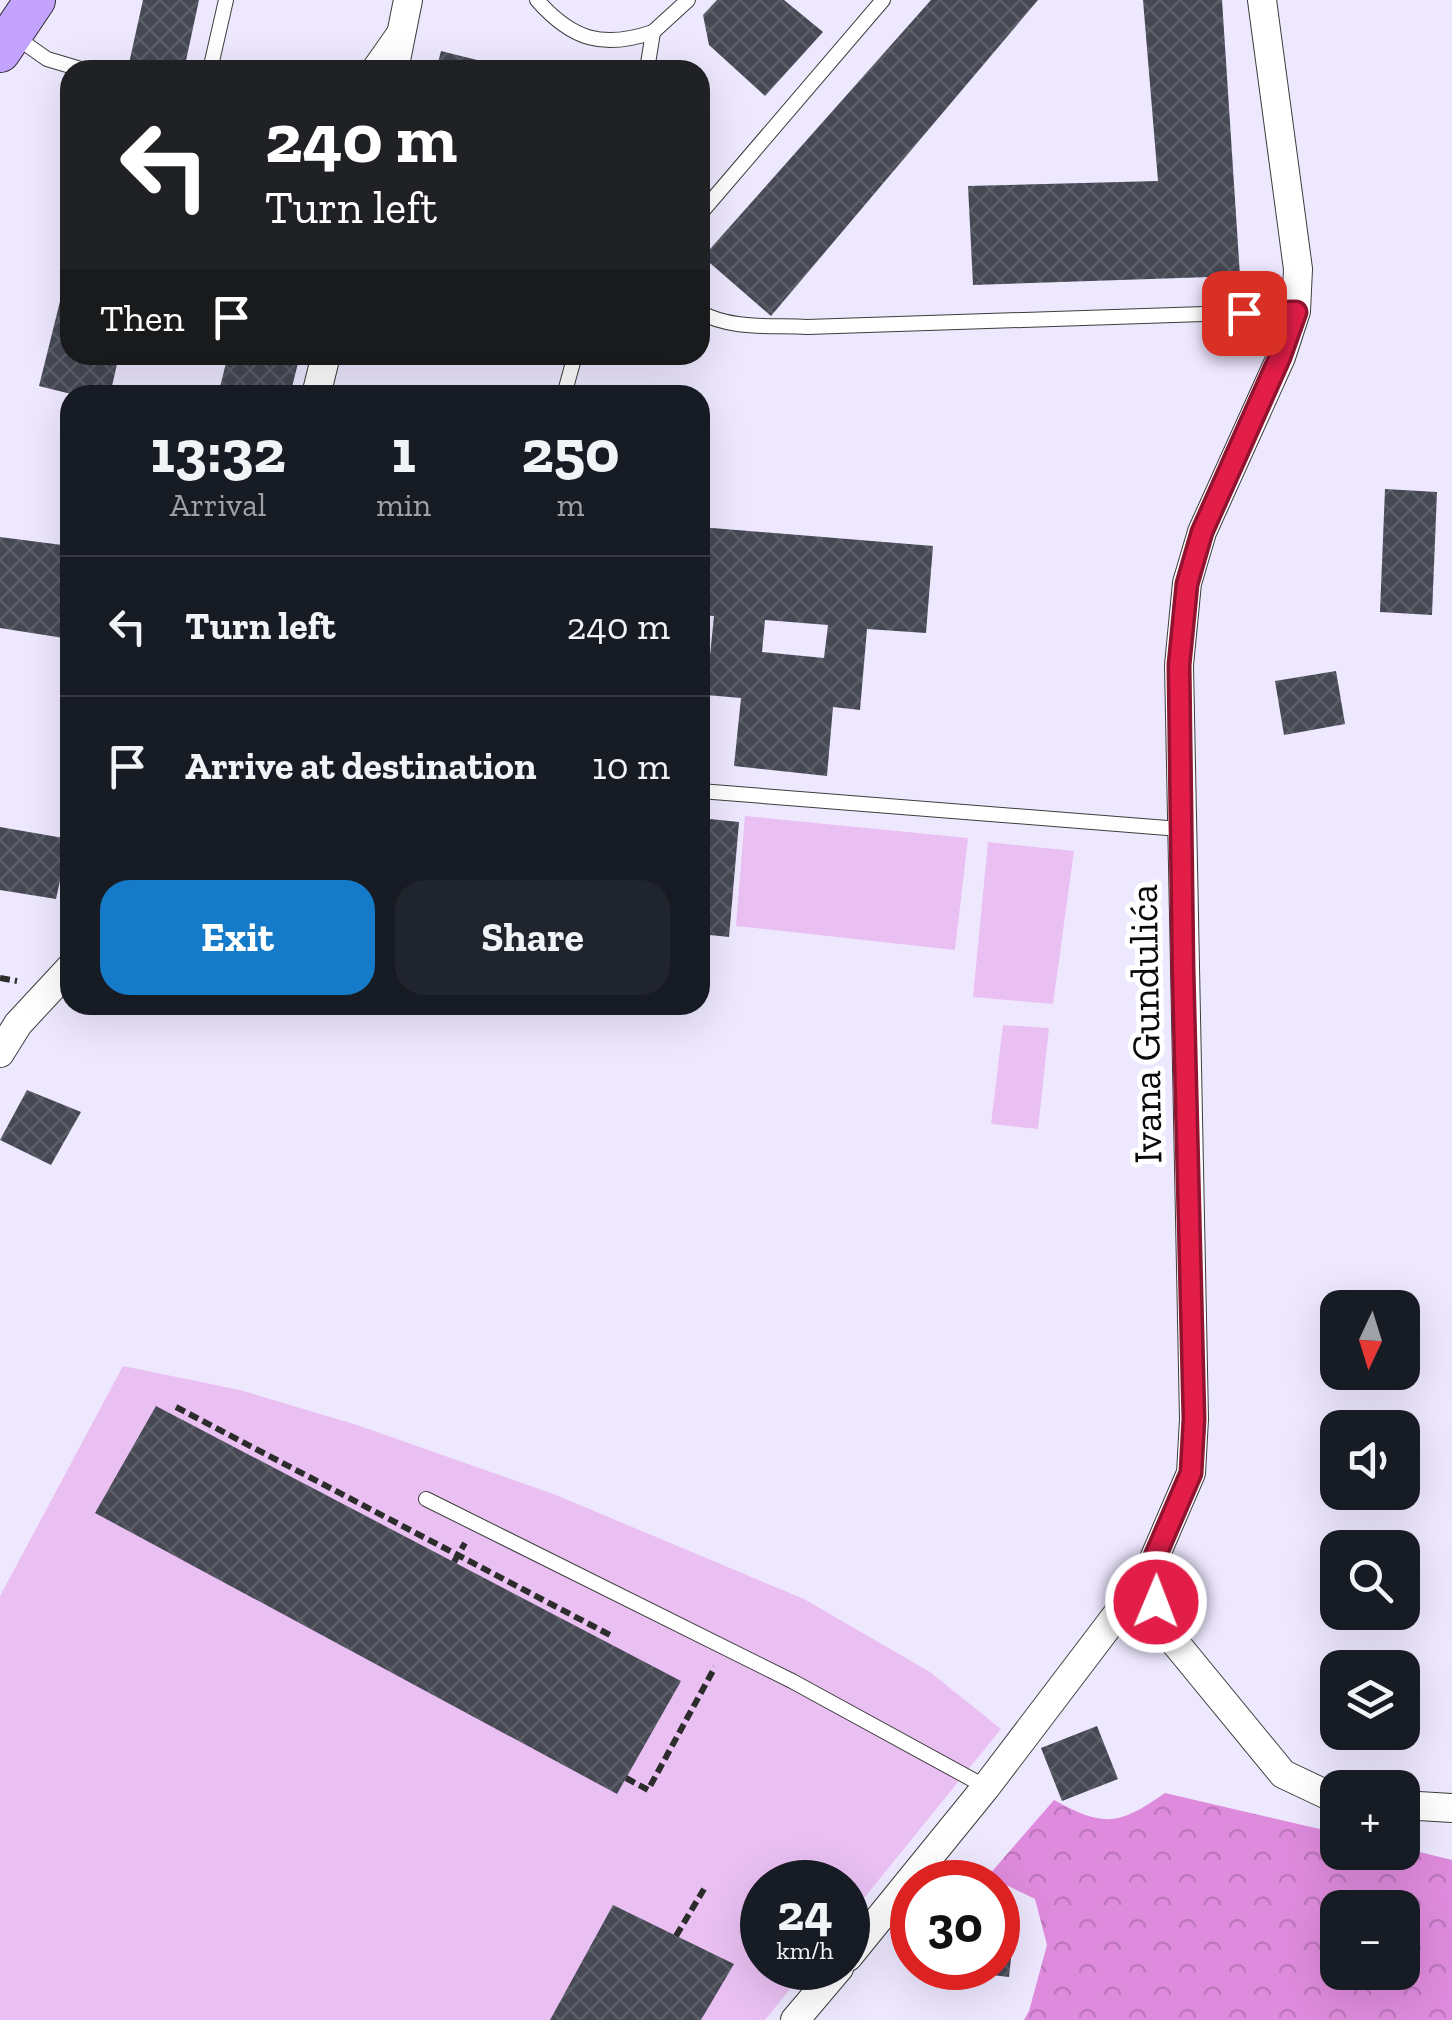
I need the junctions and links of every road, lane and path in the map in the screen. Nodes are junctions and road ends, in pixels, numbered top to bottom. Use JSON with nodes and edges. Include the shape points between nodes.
{"nodes":[{"id":1,"x":35,"y":0,"type":"edge"},
{"id":2,"x":226,"y":0,"type":"edge"},
{"id":3,"x":536,"y":0,"type":"edge"},
{"id":4,"x":688,"y":0,"type":"edge"},
{"id":5,"x":883,"y":0,"type":"edge"},
{"id":6,"x":1262,"y":0,"type":"edge"},
{"id":7,"x":406,"y":8,"type":"edge"},
{"id":8,"x":653,"y":32,"type":"junction"},
{"id":9,"x":6,"y":43,"type":"edge"},
{"id":10,"x":212,"y":60,"type":"edge"},
{"id":11,"x":373,"y":60,"type":"edge"},
{"id":12,"x":396,"y":60,"type":"edge"},
{"id":13,"x":649,"y":60,"type":"edge"},
{"id":14,"x":60,"y":63,"type":"edge"},
{"id":15,"x":710,"y":202,"type":"edge"},
{"id":16,"x":1296,"y":312,"type":"junction"},
{"id":17,"x":710,"y":318,"type":"edge"},
{"id":18,"x":710,"y":792,"type":"edge"},
{"id":19,"x":1180,"y":828,"type":"junction"},
{"id":20,"x":60,"y":979,"type":"edge"},
{"id":21,"x":0,"y":1052,"type":"edge"},
{"id":22,"x":176,"y":1407,"type":"dead end"},
{"id":23,"x":426,"y":1499,"type":"dead end"},
{"id":24,"x":1147,"y":1575,"type":"junction"},
{"id":25,"x":610,"y":1635,"type":"dead end"},
{"id":26,"x":726,"y":1648,"type":"junction"},
{"id":27,"x":626,"y":1778,"type":"dead end"},
{"id":28,"x":986,"y":1787,"type":"junction"},
{"id":29,"x":1320,"y":1791,"type":"edge"},
{"id":30,"x":1420,"y":1805,"type":"edge"},
{"id":31,"x":1452,"y":1808,"type":"edge"},
{"id":32,"x":704,"y":1889,"type":"dead end"},
{"id":33,"x":870,"y":1931,"type":"edge"},
{"id":34,"x":676,"y":1936,"type":"dead end"},
{"id":35,"x":820,"y":1990,"type":"edge"},
{"id":36,"x":795,"y":2020,"type":"edge"}],
"edges":[{"from":1,"to":9,"type":"main road"},
{"from":2,"to":10,"type":"lane"},
{"from":3,"to":8,"type":"lane","via":[[577,34],[597,40],[618,43]]},
{"from":4,"to":8,"type":"lane"},
{"from":5,"to":15,"type":"lane"},
{"from":6,"to":16,"type":"street","name":"Ivana Gundulića","via":[[1298,269]]},
{"from":7,"to":11,"type":"lane"},
{"from":7,"to":12,"type":"street"},
{"from":8,"to":13,"type":"lane"},
{"from":9,"to":14,"type":"lane"},
{"from":16,"to":17,"type":"lane","via":[[807,326]]},
{"from":16,"to":19,"type":"street","name":"Ivana Gundulića","via":[[1202,532],[1187,584],[1179,665]]},
{"from":18,"to":19,"type":"lane"},
{"from":19,"to":24,"type":"street","name":"Ivana Gundulića","via":[[1194,1419],[1191,1473]]},
{"from":20,"to":21,"type":"street"},
{"from":22,"to":25,"type":"path"},
{"from":23,"to":26,"type":"lane"},
{"from":24,"to":28,"type":"street","name":"Ivana Gundulića"},
{"from":24,"to":29,"type":"street","via":[[1164,1628],[1283,1774]]},
{"from":26,"to":27,"type":"path","via":[[648,1790]]},
{"from":26,"to":28,"type":"lane"},
{"from":28,"to":33,"type":"street","name":"Ivana Gundulića"},
{"from":30,"to":31,"type":"street"},
{"from":32,"to":34,"type":"path"},
{"from":35,"to":36,"type":"street"}]}
